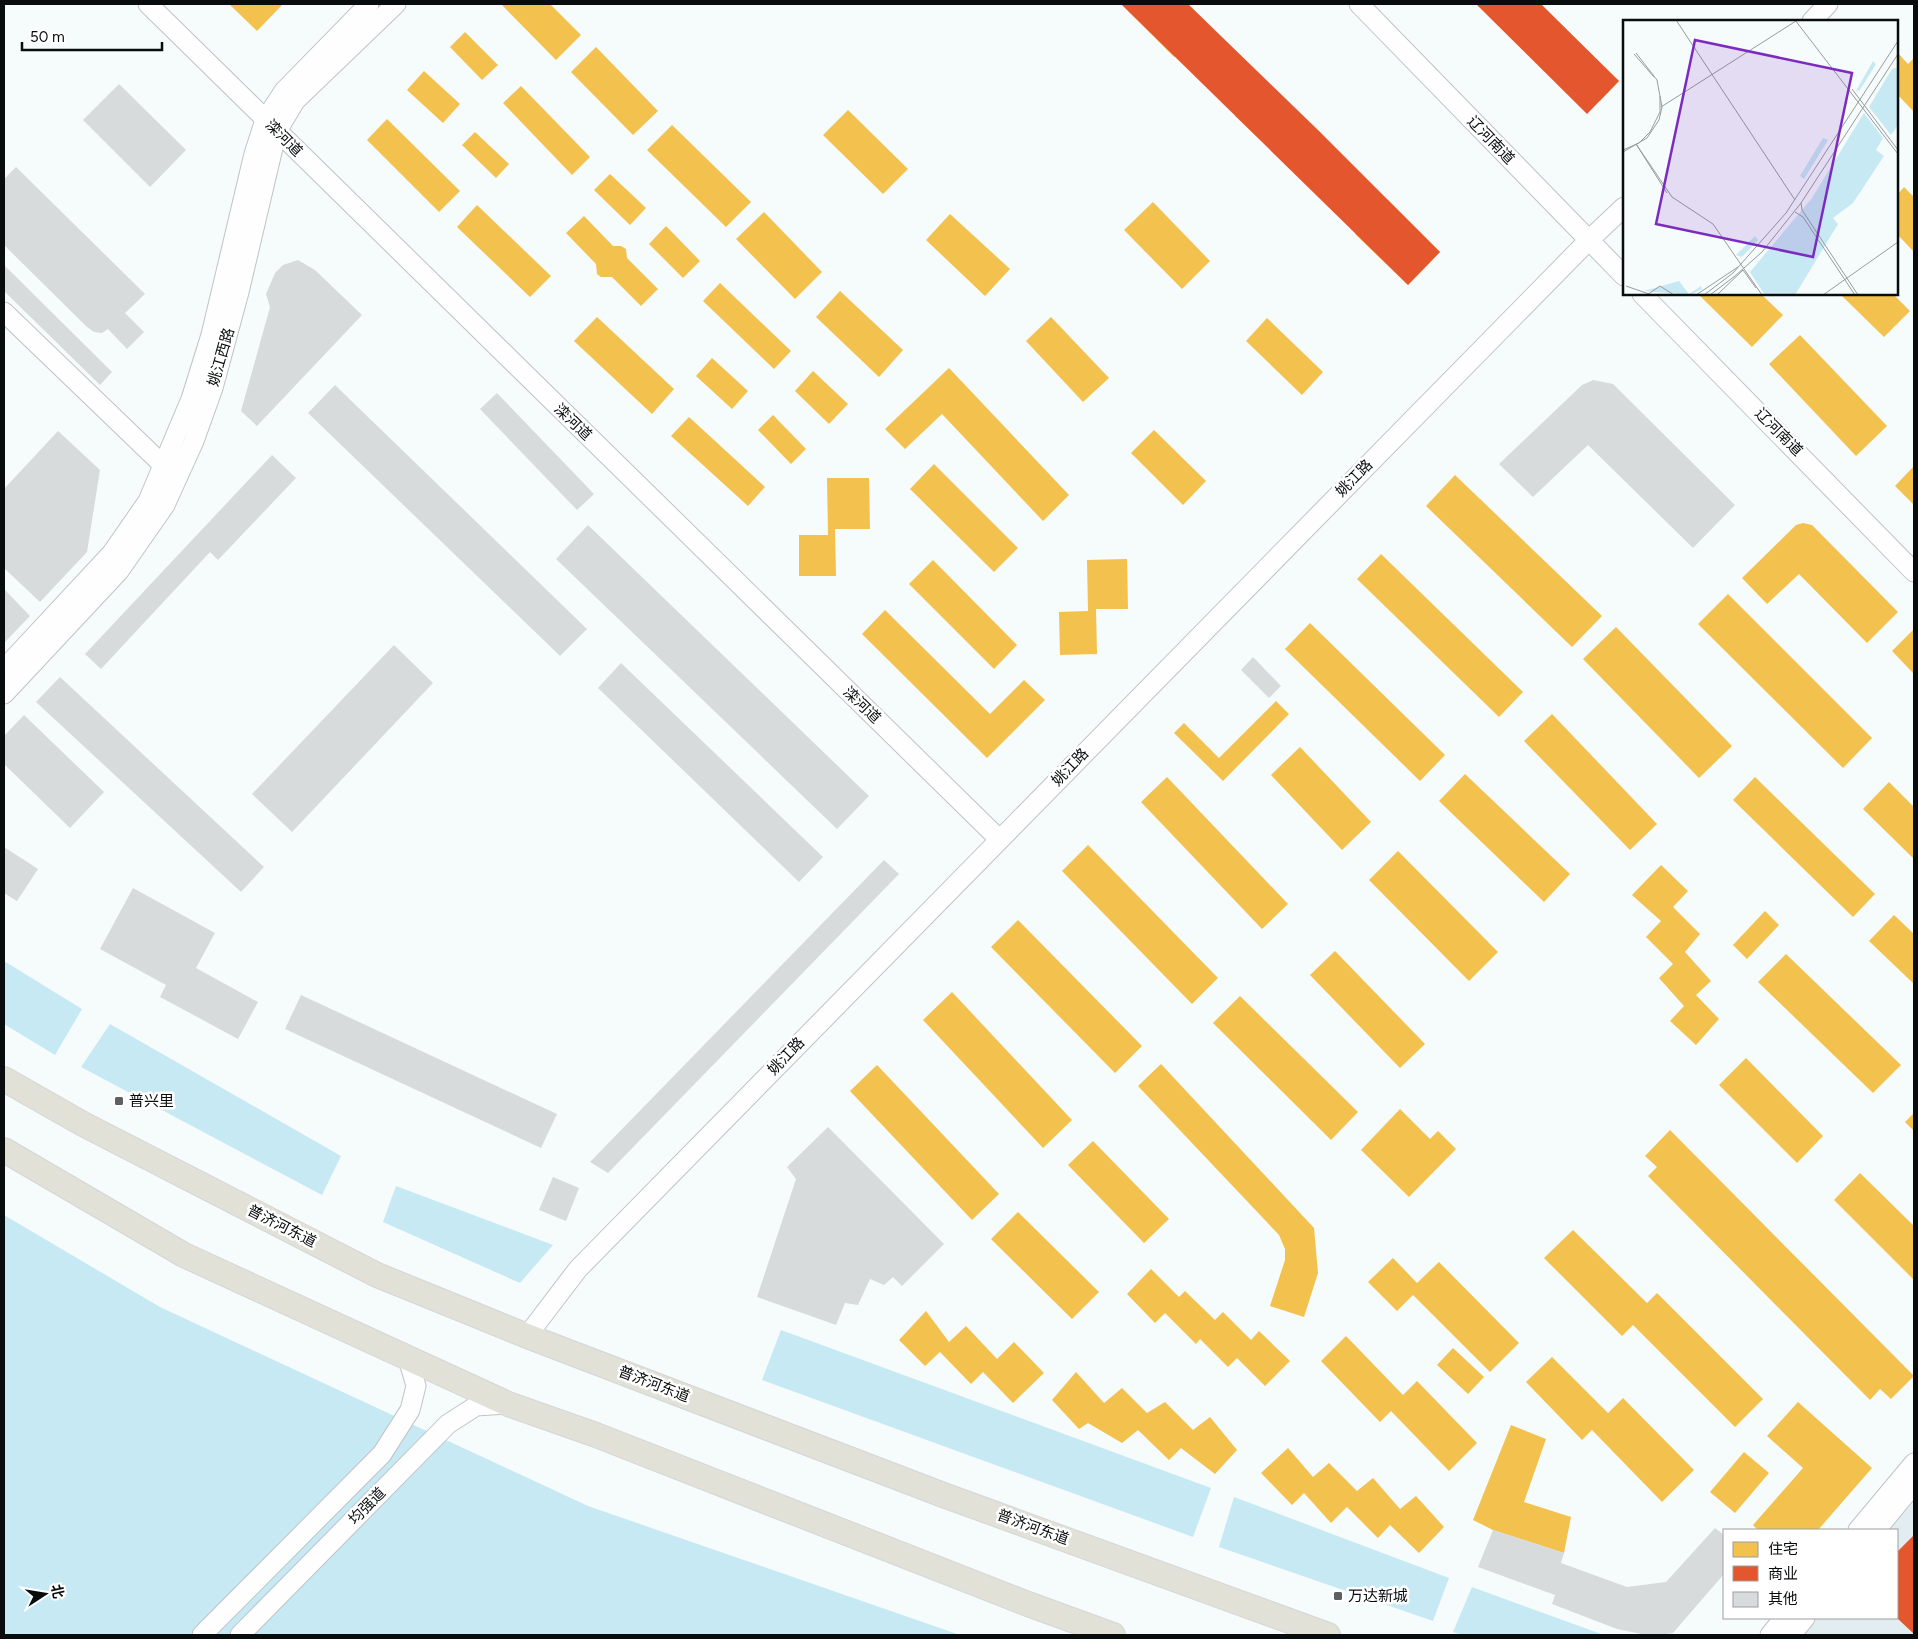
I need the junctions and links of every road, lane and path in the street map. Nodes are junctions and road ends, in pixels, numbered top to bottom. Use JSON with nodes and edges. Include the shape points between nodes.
{"nodes":[{"id":1,"x":148,"y":4,"type":"edge"},
{"id":2,"x":369,"y":4,"type":"edge"},
{"id":3,"x":396,"y":4,"type":"edge"},
{"id":4,"x":1359,"y":4,"type":"edge"},
{"id":5,"x":1828,"y":4,"type":"edge"},
{"id":6,"x":1813,"y":20,"type":"edge"},
{"id":7,"x":271,"y":125,"type":"junction"},
{"id":8,"x":1623,"y":209,"type":"edge"},
{"id":9,"x":1589,"y":240,"type":"junction"},
{"id":10,"x":1623,"y":275,"type":"edge"},
{"id":11,"x":1643,"y":295,"type":"edge"},
{"id":12,"x":4,"y":312,"type":"edge"},
{"id":13,"x":163,"y":465,"type":"junction"},
{"id":14,"x":1914,"y":572,"type":"edge"},
{"id":15,"x":4,"y":669,"type":"edge"},
{"id":16,"x":4,"y":694,"type":"edge"},
{"id":17,"x":999,"y":839,"type":"junction"},
{"id":18,"x":4,"y":1079,"type":"edge"},
{"id":19,"x":4,"y":1150,"type":"edge"},
{"id":20,"x":527,"y":1336,"type":"junction"},
{"id":21,"x":408,"y":1358,"type":"junction"},
{"id":22,"x":508,"y":1404,"type":"junction"},
{"id":23,"x":1914,"y":1463,"type":"edge"},
{"id":24,"x":1914,"y":1483,"type":"edge"},
{"id":25,"x":1859,"y":1529,"type":"edge"},
{"id":26,"x":1877,"y":1529,"type":"edge"},
{"id":27,"x":1783,"y":1619,"type":"edge"},
{"id":28,"x":1804,"y":1619,"type":"edge"},
{"id":29,"x":202,"y":1635,"type":"edge"},
{"id":30,"x":240,"y":1635,"type":"edge"},
{"id":31,"x":1113,"y":1635,"type":"edge"},
{"id":32,"x":1328,"y":1635,"type":"edge"},
{"id":33,"x":1770,"y":1635,"type":"edge"},
{"id":34,"x":1791,"y":1635,"type":"edge"}],
"edges":[{"from":1,"to":7,"type":"street","name":"滦河道"},
{"from":2,"to":7,"type":"street","name":"姚江西路","via":[[284,91]]},
{"from":3,"to":7,"type":"street","name":"姚江西路"},
{"from":4,"to":9,"type":"street","name":"辽河南道"},
{"from":5,"to":6,"type":"street"},
{"from":7,"to":13,"type":"street","name":"姚江西路","via":[[254,154],[211,335],[191,400]]},
{"from":7,"to":16,"type":"street","name":"姚江西路","via":[[239,292],[213,388],[165,506],[119,571]]},
{"from":7,"to":17,"type":"street","name":"滦河道"},
{"from":8,"to":9,"type":"street","name":"姚江路"},
{"from":9,"to":10,"type":"street","name":"辽河南道"},
{"from":9,"to":17,"type":"street","name":"姚江路"},
{"from":11,"to":14,"type":"street","name":"辽河南道"},
{"from":12,"to":13,"type":"street"},
{"from":13,"to":15,"type":"street","name":"姚江西路","via":[[148,501],[112,553]]},
{"from":17,"to":20,"type":"street","name":"姚江路","via":[[578,1269]]},
{"from":18,"to":20,"type":"main road","name":"普济河东道","via":[[83,1124],[377,1275]]},
{"from":19,"to":21,"type":"main road","via":[[184,1256]]},
{"from":20,"to":32,"type":"main road","name":"普济河东道","via":[[946,1496]]},
{"from":21,"to":22,"type":"main road"},
{"from":21,"to":29,"type":"street","name":"均强道","via":[[416,1386],[410,1410],[382,1454]]},
{"from":22,"to":30,"type":"street","name":"均强道","via":[[476,1406],[448,1424]]},
{"from":22,"to":31,"type":"main road"},
{"from":23,"to":25,"type":"street"},
{"from":24,"to":26,"type":"street"},
{"from":27,"to":33,"type":"street"},
{"from":28,"to":34,"type":"street"}]}
